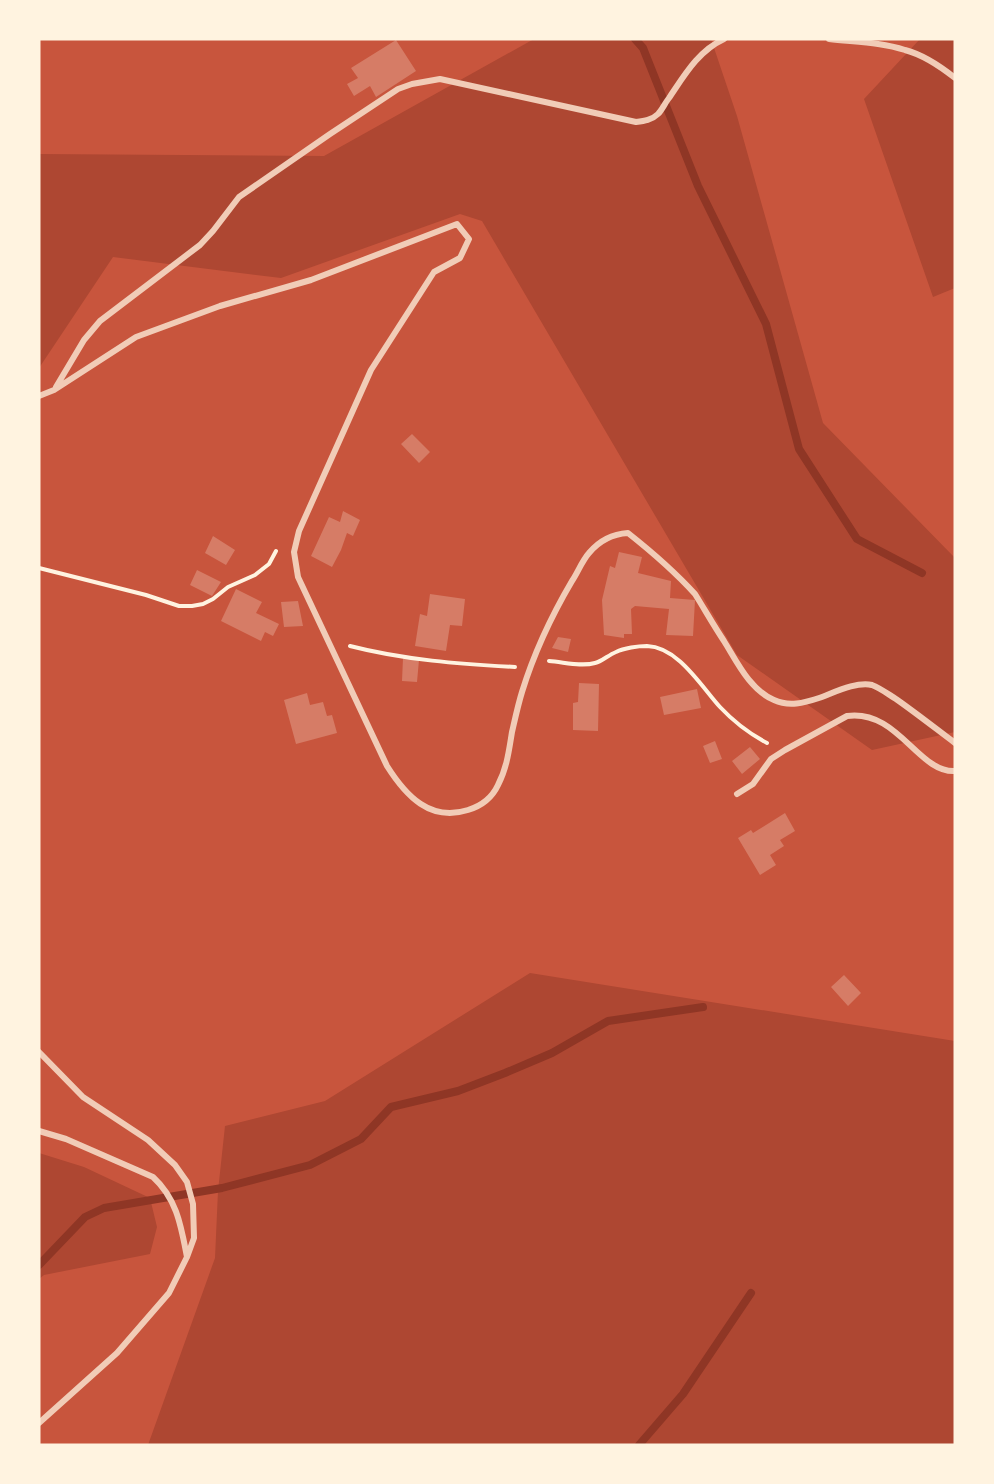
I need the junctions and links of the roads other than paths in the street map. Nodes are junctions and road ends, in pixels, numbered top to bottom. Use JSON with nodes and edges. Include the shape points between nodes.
{"nodes":[{"id":1,"x":724,"y":39,"type":"edge"},
{"id":2,"x":829,"y":39,"type":"edge"},
{"id":3,"x":955,"y":78,"type":"edge"},
{"id":4,"x":54,"y":390,"type":"junction"},
{"id":5,"x":39,"y":396,"type":"edge"},
{"id":6,"x":955,"y":743,"type":"edge"},
{"id":7,"x":955,"y":771,"type":"edge"},
{"id":8,"x":737,"y":794,"type":"dead end"},
{"id":9,"x":39,"y":1052,"type":"edge"},
{"id":10,"x":39,"y":1131,"type":"edge"},
{"id":11,"x":187,"y":1257,"type":"junction"},
{"id":12,"x":39,"y":1423,"type":"edge"}],
"edges":[{"from":1,"to":4,"type":"street","via":[[685,72],[657,114],[636,122],[440,79],[398,89],[239,197],[200,245],[100,321]]},
{"from":2,"to":3,"type":"street","via":[[906,50],[930,60]]},
{"from":4,"to":5,"type":"street"},
{"from":4,"to":6,"type":"street","via":[[136,337],[220,306],[311,280],[458,224],[469,239],[465,249],[460,258],[434,272],[371,370],[296,539],[294,552],[298,578],[387,766],[409,794],[431,810],[443,813],[458,813],[492,795],[505,769],[522,692],[556,609],[588,554],[606,539],[628,533],[695,594],[744,673],[764,695],[785,704],[799,704],[870,684]]},
{"from":7,"to":8,"type":"street","via":[[938,768],[891,728],[867,716],[847,716],[771,759],[753,784]]},
{"from":9,"to":11,"type":"street","via":[[82,1097],[148,1140],[175,1165],[187,1182],[193,1204],[194,1238]]},
{"from":10,"to":11,"type":"street","via":[[153,1177],[164,1186],[181,1226]]},
{"from":11,"to":12,"type":"street","via":[[169,1293],[117,1353]]}]}
